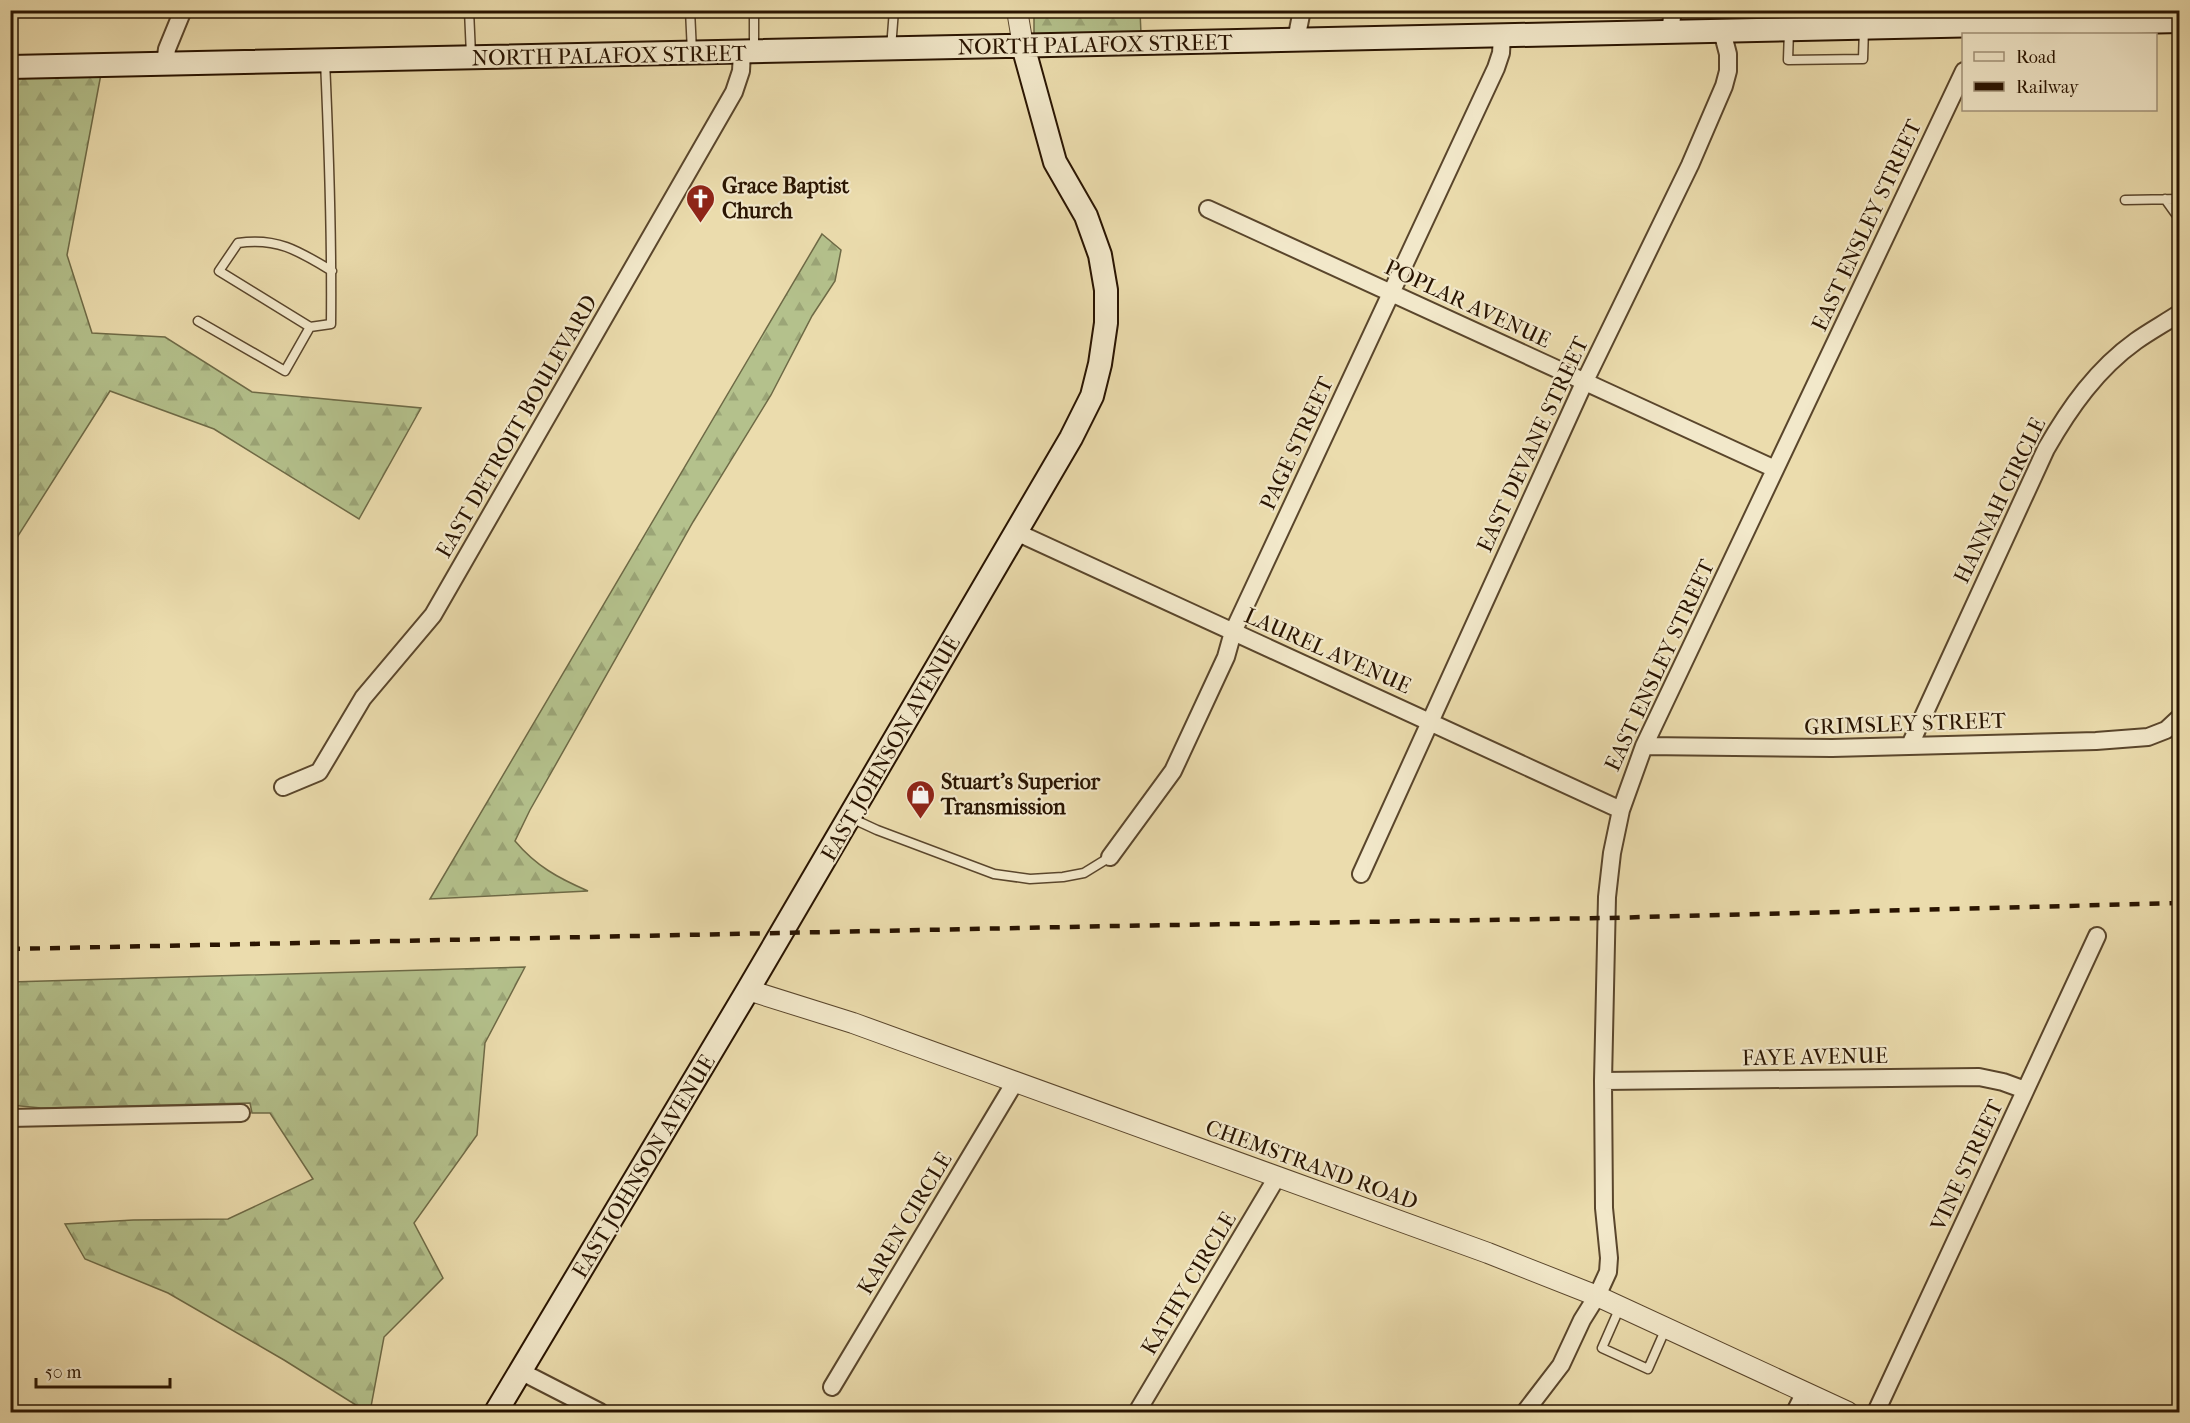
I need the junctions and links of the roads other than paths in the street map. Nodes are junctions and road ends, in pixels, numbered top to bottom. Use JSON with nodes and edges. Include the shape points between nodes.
{"nodes":[{"id":1,"x":183,"y":10,"type":"edge"},
{"id":2,"x":469,"y":10,"type":"edge"},
{"id":3,"x":690,"y":10,"type":"edge"},
{"id":4,"x":754,"y":10,"type":"edge"},
{"id":5,"x":894,"y":10,"type":"edge"},
{"id":6,"x":1017,"y":10,"type":"edge"},
{"id":7,"x":1302,"y":10,"type":"edge"},
{"id":8,"x":1672,"y":21,"type":"edge"},
{"id":9,"x":2180,"y":21,"type":"edge"},
{"id":10,"x":1986,"y":24,"type":"edge"},
{"id":11,"x":1864,"y":28,"type":"junction"},
{"id":12,"x":1789,"y":30,"type":"junction"},
{"id":13,"x":1722,"y":32,"type":"junction"},
{"id":14,"x":1502,"y":36,"type":"junction"},
{"id":15,"x":1296,"y":40,"type":"junction"},
{"id":16,"x":1023,"y":46,"type":"junction"},
{"id":17,"x":891,"y":48,"type":"junction"},
{"id":18,"x":748,"y":52,"type":"junction"},
{"id":19,"x":692,"y":53,"type":"junction"},
{"id":20,"x":472,"y":58,"type":"junction"},
{"id":21,"x":325,"y":61,"type":"junction"},
{"id":22,"x":165,"y":63,"type":"junction"},
{"id":23,"x":10,"y":67,"type":"edge"},
{"id":24,"x":1962,"y":75,"type":"edge"},
{"id":25,"x":2165,"y":199,"type":"junction"},
{"id":26,"x":2180,"y":199,"type":"edge"},
{"id":27,"x":2125,"y":200,"type":"dead end"},
{"id":28,"x":1208,"y":209,"type":"dead end"},
{"id":29,"x":2180,"y":220,"type":"edge"},
{"id":30,"x":332,"y":272,"type":"junction"},
{"id":31,"x":1391,"y":292,"type":"junction"},
{"id":32,"x":2180,"y":313,"type":"edge"},
{"id":33,"x":198,"y":321,"type":"dead end"},
{"id":34,"x":310,"y":327,"type":"junction"},
{"id":35,"x":1584,"y":382,"type":"junction"},
{"id":36,"x":1775,"y":468,"type":"junction"},
{"id":37,"x":1016,"y":532,"type":"junction"},
{"id":38,"x":1233,"y":632,"type":"junction"},
{"id":39,"x":2180,"y":717,"type":"edge"},
{"id":40,"x":1431,"y":721,"type":"junction"},
{"id":41,"x":1644,"y":746,"type":"junction"},
{"id":42,"x":1910,"y":746,"type":"junction"},
{"id":43,"x":283,"y":787,"type":"dead end"},
{"id":44,"x":1621,"y":810,"type":"junction"},
{"id":45,"x":850,"y":817,"type":"junction"},
{"id":46,"x":1110,"y":857,"type":"joint"},
{"id":47,"x":1361,"y":874,"type":"dead end"},
{"id":48,"x":2097,"y":936,"type":"dead end"},
{"id":49,"x":748,"y":990,"type":"junction"},
{"id":50,"x":1603,"y":1081,"type":"junction"},
{"id":51,"x":1015,"y":1082,"type":"junction"},
{"id":52,"x":2025,"y":1090,"type":"junction"},
{"id":53,"x":241,"y":1113,"type":"dead end"},
{"id":54,"x":10,"y":1118,"type":"edge"},
{"id":55,"x":1277,"y":1177,"type":"junction"},
{"id":56,"x":1597,"y":1296,"type":"junction"},
{"id":57,"x":1620,"y":1307,"type":"junction"},
{"id":58,"x":1666,"y":1328,"type":"junction"},
{"id":59,"x":520,"y":1371,"type":"junction"},
{"id":60,"x":832,"y":1387,"type":"dead end"},
{"id":61,"x":1805,"y":1392,"type":"junction"},
{"id":62,"x":496,"y":1413,"type":"edge"},
{"id":63,"x":600,"y":1413,"type":"edge"},
{"id":64,"x":1137,"y":1413,"type":"edge"},
{"id":65,"x":1525,"y":1413,"type":"edge"},
{"id":66,"x":1795,"y":1413,"type":"edge"},
{"id":67,"x":1848,"y":1413,"type":"edge"},
{"id":68,"x":1876,"y":1413,"type":"edge"}],
"edges":[{"from":1,"to":22,"type":"street"},
{"from":2,"to":20,"type":"lane"},
{"from":3,"to":19,"type":"lane"},
{"from":4,"to":18,"type":"lane"},
{"from":5,"to":17,"type":"lane"},
{"from":6,"to":16,"type":"street"},
{"from":7,"to":15,"type":"street"},
{"from":8,"to":13,"type":"main road","name":"NORTH PALAFOX STREET"},
{"from":8,"to":14,"type":"main road","name":"NORTH PALAFOX STREET"},
{"from":9,"to":10,"type":"main road","name":"NORTH PALAFOX STREET"},
{"from":10,"to":11,"type":"main road","name":"NORTH PALAFOX STREET"},
{"from":11,"to":12,"type":"main road","name":"NORTH PALAFOX STREET"},
{"from":11,"to":12,"type":"lane","via":[[1863,59],[1788,60]]},
{"from":12,"to":13,"type":"main road","name":"NORTH PALAFOX STREET"},
{"from":13,"to":35,"type":"street","name":"EAST DEVANE STREET","via":[[1728,54],[1724,86],[1690,165]]},
{"from":14,"to":15,"type":"main road","name":"NORTH PALAFOX STREET"},
{"from":14,"to":31,"type":"street","name":"PAGE STREET","via":[[1496,68]]},
{"from":15,"to":16,"type":"main road","name":"NORTH PALAFOX STREET"},
{"from":16,"to":17,"type":"main road","name":"NORTH PALAFOX STREET"},
{"from":16,"to":37,"type":"main road","name":"EAST JOHNSON AVENUE","via":[[1055,162],[1086,216],[1100,255],[1106,323],[1092,396]]},
{"from":17,"to":18,"type":"main road","name":"NORTH PALAFOX STREET"},
{"from":18,"to":19,"type":"main road","name":"NORTH PALAFOX STREET"},
{"from":18,"to":43,"type":"street","name":"EAST DETROIT BOULEVARD","via":[[734,92],[433,615],[363,698],[319,772]]},
{"from":19,"to":20,"type":"main road","name":"NORTH PALAFOX STREET"},
{"from":20,"to":21,"type":"main road","name":"NORTH PALAFOX STREET"},
{"from":21,"to":22,"type":"main road","name":"NORTH PALAFOX STREET"},
{"from":21,"to":30,"type":"lane"},
{"from":22,"to":23,"type":"main road","name":"NORTH PALAFOX STREET"},
{"from":24,"to":36,"type":"street","name":"EAST ENSLEY STREET"},
{"from":25,"to":26,"type":"lane"},
{"from":25,"to":27,"type":"lane"},
{"from":25,"to":29,"type":"lane"},
{"from":28,"to":31,"type":"street","name":"POPLAR AVENUE"},
{"from":30,"to":34,"type":"lane","via":[[331,324]]},
{"from":30,"to":34,"type":"lane","via":[[285,246],[259,240],[238,243],[219,272]]},
{"from":31,"to":35,"type":"street","name":"POPLAR AVENUE"},
{"from":31,"to":38,"type":"street","name":"PAGE STREET"},
{"from":32,"to":42,"type":"street","name":"HANNAH CIRCLE","via":[[2136,341],[2107,366],[2063,419]]},
{"from":33,"to":34,"type":"lane","via":[[285,371]]},
{"from":35,"to":36,"type":"street","name":"POPLAR AVENUE"},
{"from":35,"to":40,"type":"street","name":"EAST DEVANE STREET"},
{"from":36,"to":41,"type":"street","name":"EAST ENSLEY STREET"},
{"from":37,"to":38,"type":"street","name":"LAUREL AVENUE"},
{"from":37,"to":45,"type":"main road","name":"EAST JOHNSON AVENUE"},
{"from":38,"to":40,"type":"street","name":"LAUREL AVENUE"},
{"from":38,"to":46,"type":"street","name":"PAGE STREET","via":[[1226,657],[1173,771]]},
{"from":39,"to":42,"type":"street","name":"GRIMSLEY STREET","via":[[2166,730],[2148,737]]},
{"from":40,"to":44,"type":"street","name":"LAUREL AVENUE"},
{"from":40,"to":47,"type":"street","name":"EAST DEVANE STREET"},
{"from":41,"to":42,"type":"street","name":"GRIMSLEY STREET"},
{"from":41,"to":44,"type":"street","name":"EAST ENSLEY STREET"},
{"from":44,"to":50,"type":"street","name":"EAST ENSLEY STREET","via":[[1607,897]]},
{"from":45,"to":46,"type":"lane","via":[[994,874],[1030,879],[1063,877],[1084,873]]},
{"from":45,"to":49,"type":"main road","name":"EAST JOHNSON AVENUE"},
{"from":48,"to":52,"type":"street","name":"VINE STREET"},
{"from":49,"to":51,"type":"street","name":"CHEMSTRAND ROAD","via":[[853,1023]]},
{"from":49,"to":59,"type":"main road","name":"EAST JOHNSON AVENUE"},
{"from":50,"to":52,"type":"street","name":"FAYE AVENUE","via":[[1979,1077]]},
{"from":50,"to":56,"type":"street","name":"EAST ENSLEY STREET","via":[[1604,1208],[1609,1258]]},
{"from":51,"to":55,"type":"street","name":"CHEMSTRAND ROAD"},
{"from":51,"to":60,"type":"street","name":"KAREN CIRCLE"},
{"from":52,"to":68,"type":"street","name":"VINE STREET"},
{"from":53,"to":54,"type":"street"},
{"from":55,"to":56,"type":"street","name":"CHEMSTRAND ROAD"},
{"from":55,"to":64,"type":"street","name":"KATHY CIRCLE"},
{"from":56,"to":57,"type":"street","name":"CHEMSTRAND ROAD"},
{"from":56,"to":65,"type":"street","name":"EAST ENSLEY STREET","via":[[1562,1365]]},
{"from":57,"to":58,"type":"street","name":"CHEMSTRAND ROAD"},
{"from":57,"to":58,"type":"lane","via":[[1602,1348],[1639,1365],[1648,1369]]},
{"from":58,"to":61,"type":"street","name":"CHEMSTRAND ROAD"},
{"from":59,"to":62,"type":"main road","name":"EAST JOHNSON AVENUE"},
{"from":59,"to":63,"type":"street"},
{"from":61,"to":66,"type":"street"},
{"from":61,"to":67,"type":"street","name":"CHEMSTRAND ROAD"}]}
